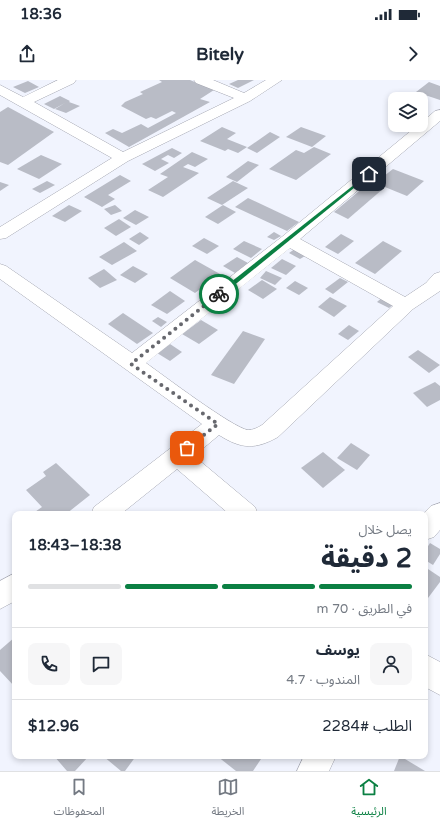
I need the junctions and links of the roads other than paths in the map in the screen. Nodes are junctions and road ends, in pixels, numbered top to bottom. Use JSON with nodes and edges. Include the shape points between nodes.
{"nodes":[{"id":1,"x":69,"y":80,"type":"edge"},
{"id":2,"x":202,"y":80,"type":"edge"},
{"id":3,"x":276,"y":80,"type":"edge"},
{"id":4,"x":0,"y":89,"type":"edge"},
{"id":5,"x":245,"y":98,"type":"junction"},
{"id":6,"x":23,"y":102,"type":"junction"},
{"id":7,"x":440,"y":114,"type":"edge"},
{"id":8,"x":123,"y":158,"type":"junction"},
{"id":9,"x":0,"y":234,"type":"edge"},
{"id":10,"x":289,"y":240,"type":"junction"},
{"id":11,"x":0,"y":270,"type":"edge"},
{"id":12,"x":438,"y":285,"type":"edge"},
{"id":13,"x":406,"y":305,"type":"junction"},
{"id":14,"x":131,"y":364,"type":"junction"},
{"id":15,"x":218,"y":424,"type":"junction"},
{"id":16,"x":177,"y":455,"type":"junction"},
{"id":17,"x":107,"y":511,"type":"edge"},
{"id":18,"x":242,"y":511,"type":"edge"},
{"id":19,"x":440,"y":513,"type":"edge"},
{"id":20,"x":428,"y":526,"type":"edge"},
{"id":21,"x":12,"y":587,"type":"edge"},
{"id":22,"x":0,"y":597,"type":"edge"},
{"id":23,"x":428,"y":671,"type":"edge"},
{"id":24,"x":440,"y":681,"type":"edge"},
{"id":25,"x":319,"y":759,"type":"edge"},
{"id":26,"x":312,"y":771,"type":"edge"}],
"edges":[{"from":1,"to":6,"type":"street"},
{"from":2,"to":5,"type":"street"},
{"from":3,"to":5,"type":"street"},
{"from":4,"to":6,"type":"street"},
{"from":5,"to":8,"type":"street"},
{"from":6,"to":8,"type":"street"},
{"from":7,"to":10,"type":"street"},
{"from":8,"to":9,"type":"street"},
{"from":10,"to":13,"type":"street"},
{"from":10,"to":14,"type":"street"},
{"from":11,"to":14,"type":"street"},
{"from":12,"to":13,"type":"street"},
{"from":13,"to":15,"type":"street","via":[[260,438],[246,439]]},
{"from":14,"to":15,"type":"street"},
{"from":15,"to":16,"type":"street"},
{"from":16,"to":17,"type":"street"},
{"from":16,"to":18,"type":"street"},
{"from":19,"to":20,"type":"street"},
{"from":21,"to":22,"type":"street"},
{"from":23,"to":24,"type":"street"},
{"from":25,"to":26,"type":"street"}]}
